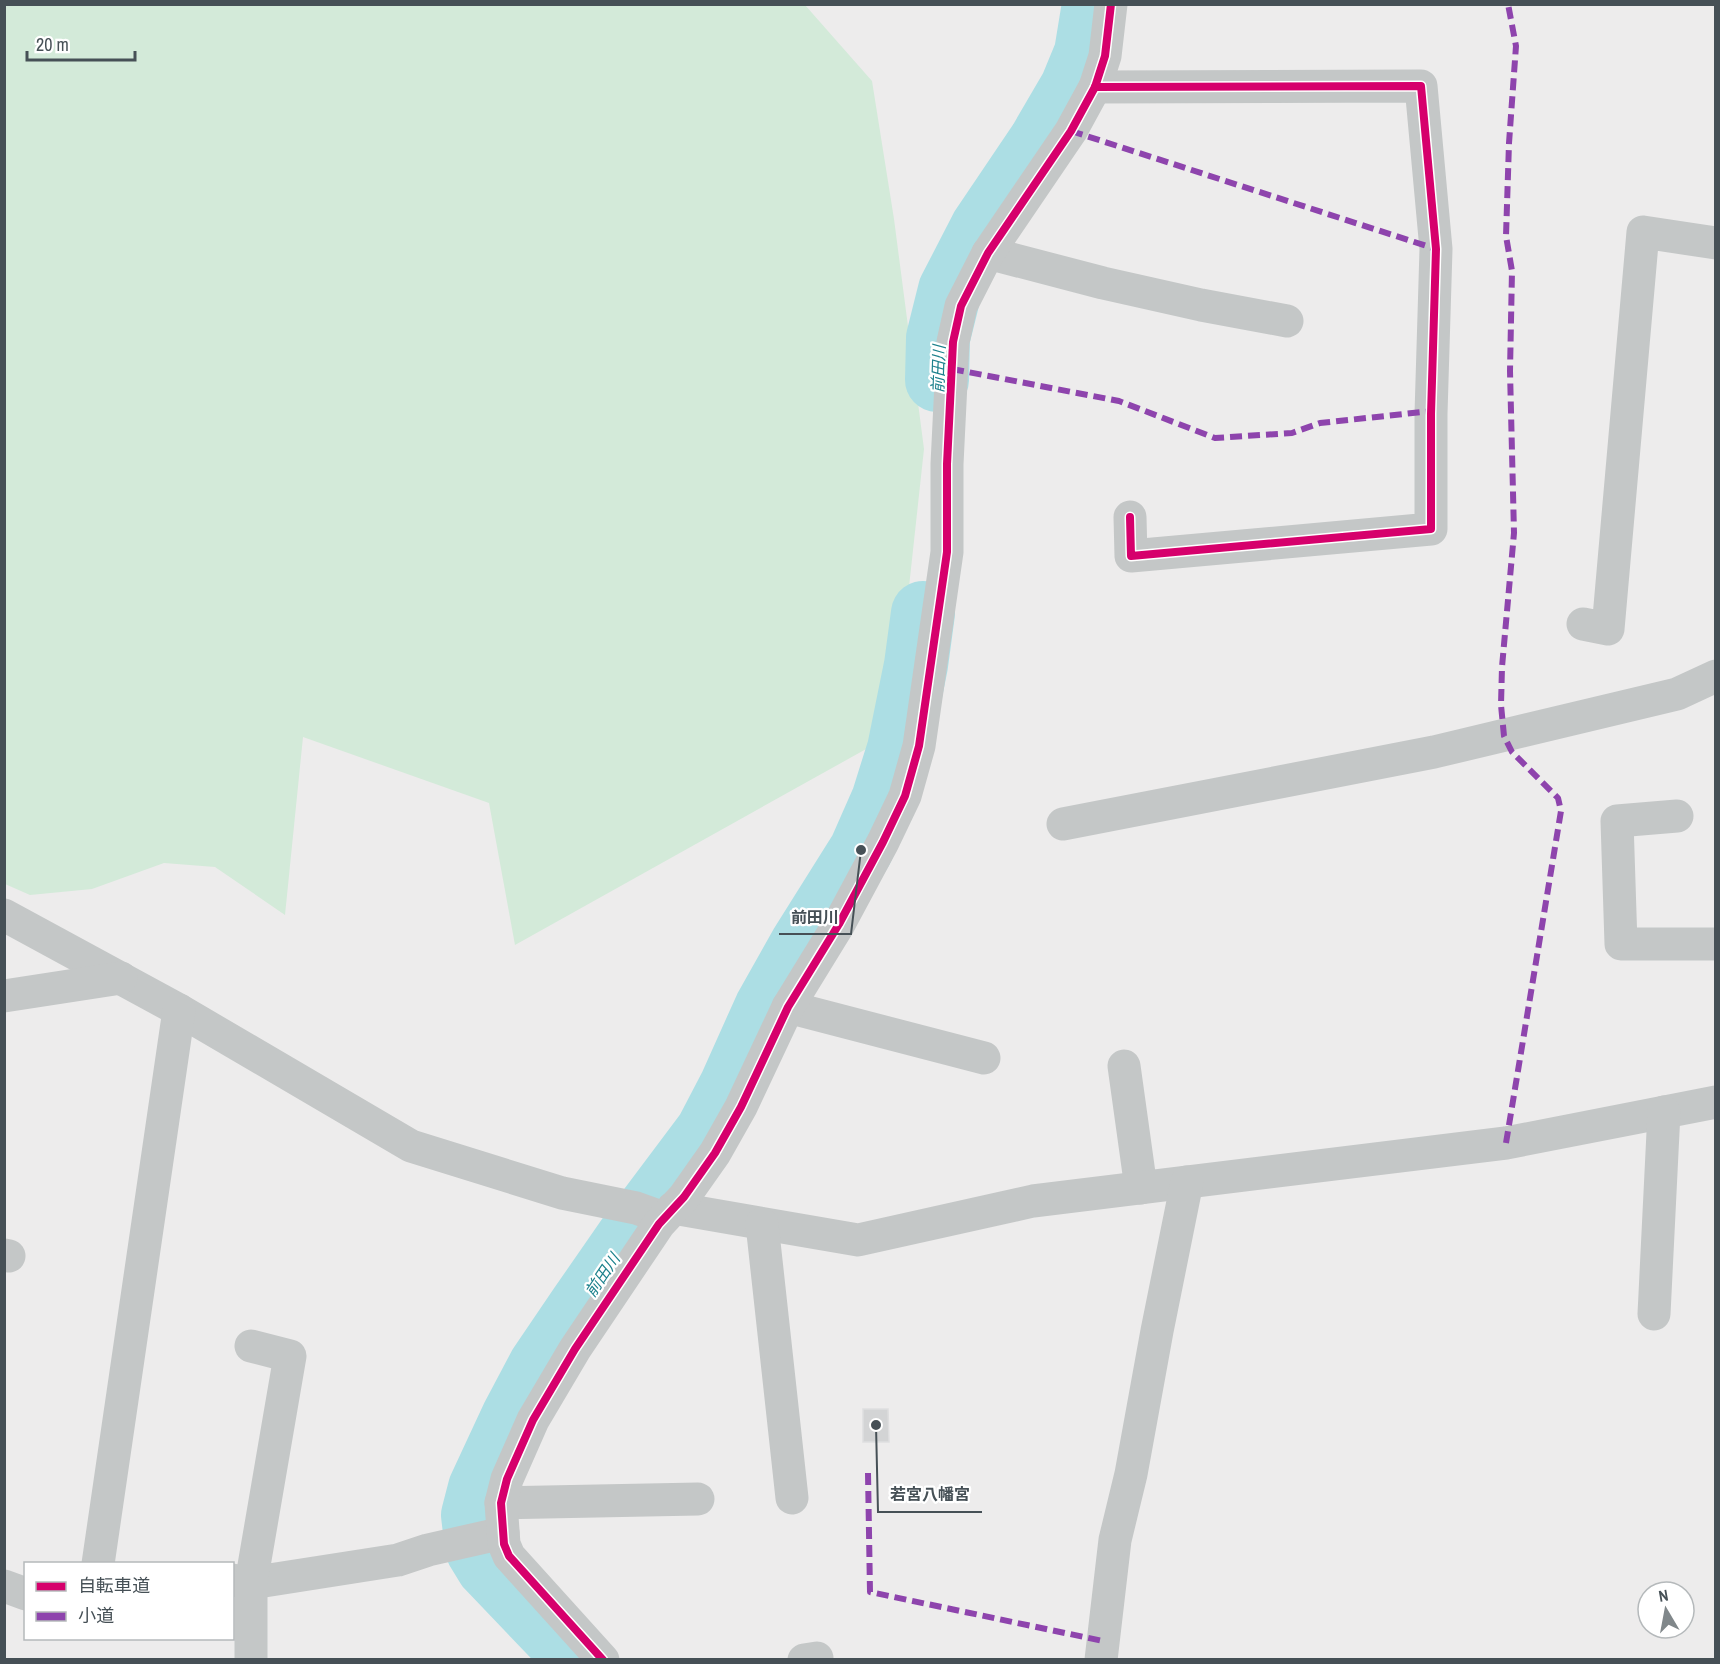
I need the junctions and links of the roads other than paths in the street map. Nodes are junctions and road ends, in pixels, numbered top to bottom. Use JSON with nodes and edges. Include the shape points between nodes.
{"nodes":[{"id":1,"x":1111,"y":4,"type":"edge"},
{"id":2,"x":1095,"y":87,"type":"junction"},
{"id":3,"x":1716,"y":243,"type":"edge"},
{"id":4,"x":988,"y":253,"type":"junction"},
{"id":5,"x":1287,"y":321,"type":"dead end"},
{"id":6,"x":1130,"y":516,"type":"dead end"},
{"id":7,"x":1583,"y":624,"type":"dead end"},
{"id":8,"x":1716,"y":676,"type":"edge"},
{"id":9,"x":1677,"y":816,"type":"dead end"},
{"id":10,"x":1063,"y":824,"type":"dead end"},
{"id":11,"x":4,"y":915,"type":"edge"},
{"id":12,"x":1716,"y":944,"type":"edge"},
{"id":13,"x":121,"y":978,"type":"junction"},
{"id":14,"x":4,"y":996,"type":"edge"},
{"id":15,"x":788,"y":1007,"type":"junction"},
{"id":16,"x":179,"y":1010,"type":"junction"},
{"id":17,"x":984,"y":1058,"type":"dead end"},
{"id":18,"x":1124,"y":1066,"type":"dead end"},
{"id":19,"x":1716,"y":1102,"type":"edge"},
{"id":20,"x":1664,"y":1112,"type":"junction"},
{"id":21,"x":1187,"y":1182,"type":"junction"},
{"id":22,"x":1141,"y":1188,"type":"junction"},
{"id":23,"x":657,"y":1213,"type":"junction"},
{"id":24,"x":762,"y":1224,"type":"junction"},
{"id":25,"x":1654,"y":1314,"type":"dead end"},
{"id":26,"x":251,"y":1346,"type":"dead end"},
{"id":27,"x":792,"y":1498,"type":"dead end"},
{"id":28,"x":698,"y":1499,"type":"dead end"},
{"id":29,"x":489,"y":1528,"type":"junction"},
{"id":30,"x":98,"y":1562,"type":"edge"},
{"id":31,"x":242,"y":1582,"type":"edge"},
{"id":32,"x":4,"y":1586,"type":"edge"},
{"id":33,"x":24,"y":1593,"type":"edge"},
{"id":34,"x":250,"y":1659,"type":"edge"},
{"id":35,"x":603,"y":1659,"type":"edge"},
{"id":36,"x":1101,"y":1659,"type":"edge"}],
"edges":[{"from":1,"to":2,"type":"street","via":[[1105,56]]},
{"from":2,"to":4,"type":"street","via":[[1071,131]]},
{"from":2,"to":6,"type":"street","via":[[1421,86],[1436,249],[1431,529],[1131,556]]},
{"from":3,"to":7,"type":"street","via":[[1643,232],[1608,629]]},
{"from":4,"to":5,"type":"street","via":[[1102,283]]},
{"from":4,"to":15,"type":"street","via":[[961,306],[953,342],[947,552],[919,746],[905,796],[883,842]]},
{"from":8,"to":10,"type":"street","via":[[1677,694],[1434,752]]},
{"from":9,"to":12,"type":"street","via":[[1617,821],[1621,944]]},
{"from":11,"to":13,"type":"street"},
{"from":13,"to":14,"type":"street"},
{"from":13,"to":16,"type":"street"},
{"from":15,"to":17,"type":"street"},
{"from":15,"to":23,"type":"street","via":[[715,1153],[684,1197]]},
{"from":16,"to":23,"type":"street","via":[[411,1146],[562,1193]]},
{"from":16,"to":30,"type":"street"},
{"from":18,"to":22,"type":"street"},
{"from":19,"to":20,"type":"street"},
{"from":20,"to":21,"type":"street","via":[[1506,1143]]},
{"from":20,"to":25,"type":"street"},
{"from":21,"to":22,"type":"street"},
{"from":21,"to":36,"type":"street","via":[[1115,1540]]},
{"from":22,"to":24,"type":"street","via":[[1033,1201],[858,1240]]},
{"from":23,"to":24,"type":"street"},
{"from":23,"to":29,"type":"street","via":[[533,1420]]},
{"from":24,"to":27,"type":"street"},
{"from":26,"to":31,"type":"street","via":[[290,1356]]},
{"from":28,"to":29,"type":"street"},
{"from":29,"to":31,"type":"street","via":[[398,1560]]},
{"from":29,"to":35,"type":"street","via":[[509,1556]]},
{"from":31,"to":34,"type":"street"},
{"from":32,"to":33,"type":"street"}]}
